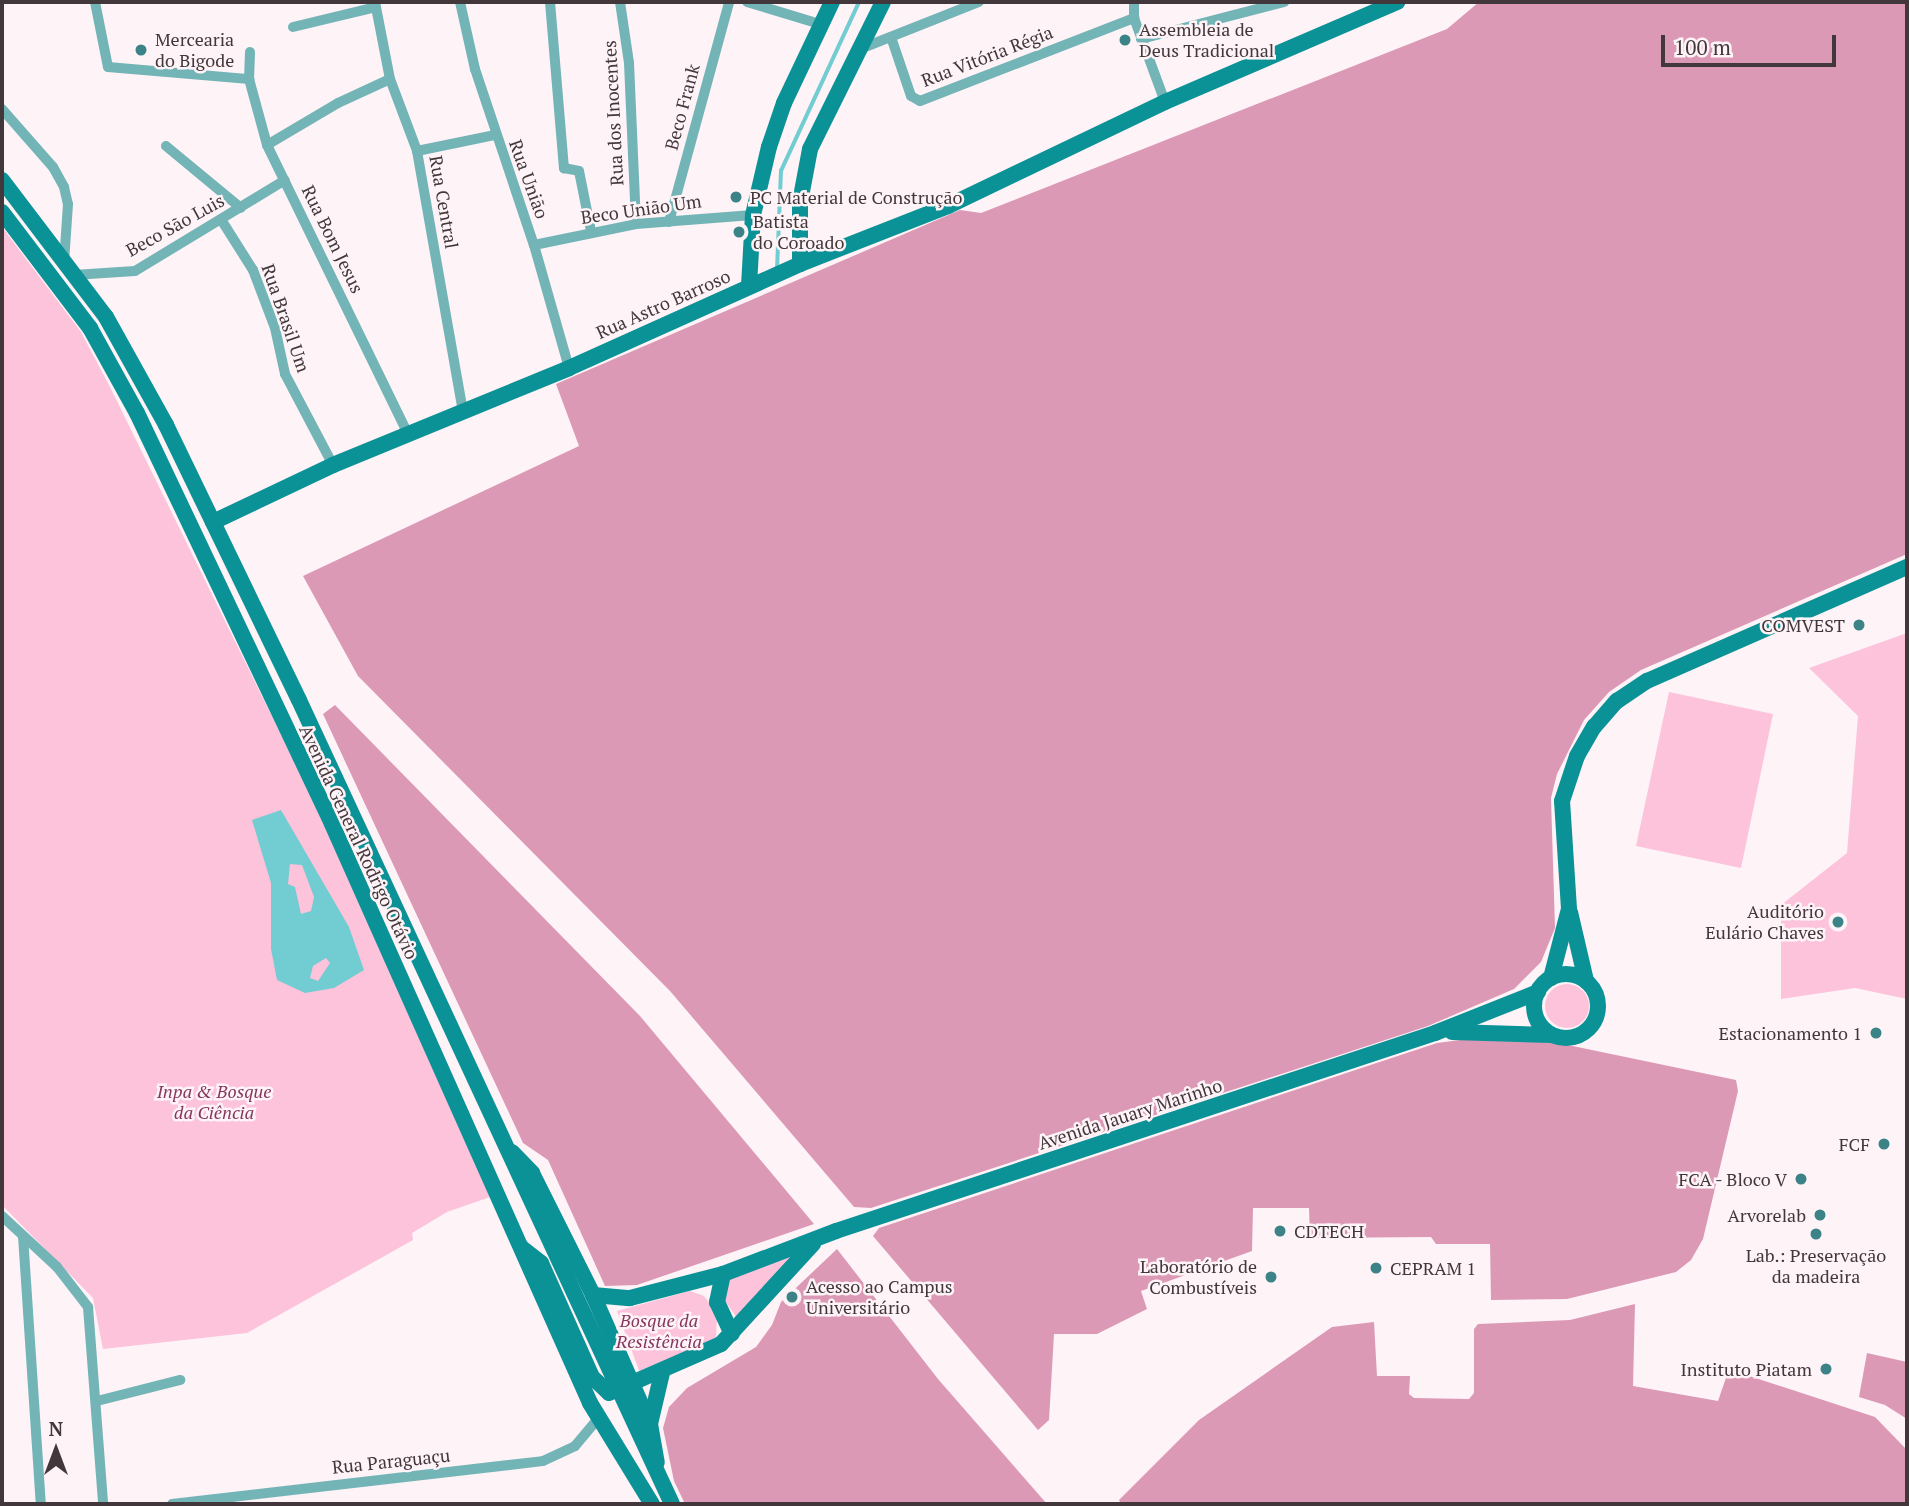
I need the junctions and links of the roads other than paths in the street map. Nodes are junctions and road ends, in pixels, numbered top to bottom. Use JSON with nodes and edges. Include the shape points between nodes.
{"nodes":[{"id":1,"x":95,"y":2,"type":"edge"},
{"id":2,"x":460,"y":2,"type":"edge"},
{"id":3,"x":550,"y":2,"type":"edge"},
{"id":4,"x":620,"y":2,"type":"edge"},
{"id":5,"x":729,"y":2,"type":"edge"},
{"id":6,"x":747,"y":2,"type":"edge"},
{"id":7,"x":832,"y":2,"type":"edge"},
{"id":8,"x":883,"y":2,"type":"edge"},
{"id":9,"x":979,"y":2,"type":"edge"},
{"id":10,"x":1134,"y":2,"type":"edge"},
{"id":11,"x":1247,"y":2,"type":"edge"},
{"id":12,"x":1284,"y":2,"type":"edge"},
{"id":13,"x":1397,"y":2,"type":"edge"},
{"id":14,"x":762,"y":3,"type":"edge"},
{"id":15,"x":376,"y":4,"type":"edge"},
{"id":16,"x":1243,"y":13,"type":"junction"},
{"id":17,"x":1134,"y":19,"type":"junction"},
{"id":18,"x":820,"y":24,"type":"junction"},
{"id":19,"x":293,"y":27,"type":"dead end"},
{"id":20,"x":891,"y":37,"type":"junction"},
{"id":21,"x":1141,"y":39,"type":"junction"},
{"id":22,"x":857,"y":50,"type":"junction"},
{"id":23,"x":250,"y":52,"type":"dead end"},
{"id":24,"x":249,"y":79,"type":"junction"},
{"id":25,"x":390,"y":79,"type":"junction"},
{"id":26,"x":1165,"y":102,"type":"junction"},
{"id":27,"x":2,"y":109,"type":"edge"},
{"id":28,"x":495,"y":135,"type":"junction"},
{"id":29,"x":267,"y":145,"type":"junction"},
{"id":30,"x":166,"y":146,"type":"dead end"},
{"id":31,"x":417,"y":151,"type":"junction"},
{"id":32,"x":2,"y":180,"type":"edge"},
{"id":33,"x":285,"y":180,"type":"junction"},
{"id":34,"x":242,"y":208,"type":"junction"},
{"id":35,"x":2,"y":212,"type":"edge"},
{"id":36,"x":753,"y":215,"type":"junction"},
{"id":37,"x":222,"y":222,"type":"junction"},
{"id":38,"x":669,"y":222,"type":"junction"},
{"id":39,"x":636,"y":224,"type":"junction"},
{"id":40,"x":591,"y":231,"type":"junction"},
{"id":41,"x":534,"y":245,"type":"junction"},
{"id":42,"x":800,"y":264,"type":"junction"},
{"id":43,"x":69,"y":269,"type":"junction"},
{"id":44,"x":750,"y":286,"type":"junction"},
{"id":45,"x":569,"y":368,"type":"junction"},
{"id":46,"x":463,"y":413,"type":"junction"},
{"id":47,"x":408,"y":434,"type":"junction"},
{"id":48,"x":333,"y":465,"type":"junction"},
{"id":49,"x":213,"y":522,"type":"junction"},
{"id":50,"x":1907,"y":566,"type":"edge"},
{"id":51,"x":1569,"y":909,"type":"junction"},
{"id":52,"x":1551,"y":978,"type":"junction"},
{"id":53,"x":1587,"y":981,"type":"junction"},
{"id":54,"x":1538,"y":992,"type":"junction"},
{"id":55,"x":1435,"y":1033,"type":"junction"},
{"id":56,"x":1552,"y":1035,"type":"junction"},
{"id":57,"x":503,"y":1145,"type":"junction"},
{"id":58,"x":2,"y":1216,"type":"edge"},
{"id":59,"x":836,"y":1231,"type":"junction"},
{"id":60,"x":23,"y":1236,"type":"junction"},
{"id":61,"x":520,"y":1247,"type":"junction"},
{"id":62,"x":723,"y":1274,"type":"junction"},
{"id":63,"x":695,"y":1282,"type":"junction"},
{"id":64,"x":593,"y":1295,"type":"junction"},
{"id":65,"x":718,"y":1302,"type":"junction"},
{"id":66,"x":732,"y":1334,"type":"junction"},
{"id":67,"x":662,"y":1373,"type":"junction"},
{"id":68,"x":180,"y":1380,"type":"dead end"},
{"id":69,"x":626,"y":1388,"type":"junction"},
{"id":70,"x":97,"y":1401,"type":"junction"},
{"id":71,"x":598,"y":1419,"type":"junction"},
{"id":72,"x":650,"y":1424,"type":"junction"},
{"id":73,"x":660,"y":1482,"type":"junction"},
{"id":74,"x":41,"y":1504,"type":"edge"},
{"id":75,"x":103,"y":1504,"type":"edge"},
{"id":76,"x":172,"y":1504,"type":"edge"},
{"id":77,"x":652,"y":1504,"type":"edge"},
{"id":78,"x":672,"y":1504,"type":"edge"}],
"edges":[{"from":1,"to":24,"type":"street","via":[[108,67]]},
{"from":2,"to":28,"type":"street","name":"Rua União"},
{"from":3,"to":40,"type":"street","via":[[564,168],[579,171]]},
{"from":4,"to":39,"type":"street","name":"Rua dos Inocentes","via":[[629,63]]},
{"from":5,"to":38,"type":"street","name":"Beco Frank"},
{"from":6,"to":14,"type":"street"},
{"from":7,"to":18,"type":"street"},
{"from":8,"to":22,"type":"street"},
{"from":9,"to":20,"type":"street"},
{"from":10,"to":17,"type":"street"},
{"from":11,"to":16,"type":"street"},
{"from":12,"to":16,"type":"street"},
{"from":13,"to":26,"type":"street","name":"Rua Astro Barroso"},
{"from":14,"to":18,"type":"street"},
{"from":15,"to":19,"type":"street"},
{"from":15,"to":25,"type":"street","name":"Rua Central"},
{"from":16,"to":21,"type":"street"},
{"from":17,"to":20,"type":"street","name":"Rua Vitória Régia","via":[[920,101],[911,96]]},
{"from":17,"to":21,"type":"street"},
{"from":18,"to":36,"type":"street","via":[[784,103]]},
{"from":20,"to":22,"type":"street"},
{"from":21,"to":26,"type":"street"},
{"from":22,"to":42,"type":"street","via":[[810,149],[800,202]]},
{"from":23,"to":24,"type":"street","name":"Rua Bom Jesus"},
{"from":24,"to":29,"type":"street","name":"Rua Bom Jesus"},
{"from":25,"to":29,"type":"street"},
{"from":25,"to":31,"type":"street","name":"Rua Central"},
{"from":26,"to":42,"type":"street","name":"Rua Astro Barroso","via":[[947,206]]},
{"from":27,"to":43,"type":"street","via":[[64,187]]},
{"from":28,"to":31,"type":"street"},
{"from":28,"to":41,"type":"street","name":"Rua União"},
{"from":29,"to":33,"type":"street","name":"Rua Bom Jesus"},
{"from":30,"to":34,"type":"street"},
{"from":31,"to":46,"type":"street","name":"Rua Central"},
{"from":32,"to":43,"type":"street","name":"Avenida General Rodrigo Otávio"},
{"from":33,"to":34,"type":"street","name":"Beco São Luis"},
{"from":33,"to":47,"type":"street","name":"Rua Bom Jesus"},
{"from":34,"to":37,"type":"street","name":"Beco São Luis"},
{"from":35,"to":61,"type":"street","name":"Avenida General Rodrigo Otávio","via":[[90,328],[137,414],[332,824]]},
{"from":36,"to":38,"type":"street","name":"Beco União Um"},
{"from":36,"to":44,"type":"street"},
{"from":37,"to":43,"type":"street","name":"Beco São Luis","via":[[135,271]]},
{"from":37,"to":48,"type":"street","name":"Rua Brasil Um","via":[[253,270],[275,328],[285,374]]},
{"from":38,"to":39,"type":"street","name":"Beco União Um"},
{"from":39,"to":40,"type":"street","name":"Beco União Um"},
{"from":40,"to":41,"type":"street","name":"Beco União Um"},
{"from":41,"to":45,"type":"street","name":"Rua União"},
{"from":42,"to":44,"type":"street","name":"Rua Astro Barroso"},
{"from":43,"to":49,"type":"street","name":"Avenida General Rodrigo Otávio","via":[[137,369]]},
{"from":44,"to":45,"type":"street","name":"Rua Astro Barroso"},
{"from":45,"to":46,"type":"street","name":"Rua Astro Barroso"},
{"from":46,"to":47,"type":"street","name":"Rua Astro Barroso"},
{"from":47,"to":48,"type":"street","name":"Rua Astro Barroso"},
{"from":48,"to":49,"type":"street","name":"Rua Astro Barroso"},
{"from":49,"to":57,"type":"street","name":"Avenida General Rodrigo Otávio"},
{"from":50,"to":51,"type":"street","via":[[1647,681],[1618,701],[1577,756],[1562,801]]},
{"from":51,"to":52,"type":"street"},
{"from":51,"to":53,"type":"street"},
{"from":52,"to":53,"type":"street","via":[[1569,975]]},
{"from":52,"to":54,"type":"street"},
{"from":53,"to":56,"type":"street","via":[[1596,995],[1595,1020],[1582,1034]]},
{"from":54,"to":55,"type":"street","name":"Avenida Jauary Marinho"},
{"from":54,"to":56,"type":"street","via":[[1538,1021]]},
{"from":55,"to":56,"type":"street","name":"Avenida Jauary Marinho","via":[[1499,1030]]},
{"from":55,"to":59,"type":"street","name":"Avenida Jauary Marinho"},
{"from":57,"to":64,"type":"street","name":"Avenida General Rodrigo Otávio","via":[[532,1173]]},
{"from":57,"to":69,"type":"street","name":"Avenida General Rodrigo Otávio"},
{"from":58,"to":60,"type":"street"},
{"from":59,"to":62,"type":"street","name":"Avenida Jauary Marinho"},
{"from":59,"to":66,"type":"street","name":"Avenida Jauary Marinho","via":[[799,1255]]},
{"from":60,"to":70,"type":"street","via":[[57,1267],[88,1307]]},
{"from":60,"to":74,"type":"street"},
{"from":61,"to":69,"type":"street","via":[[547,1273],[599,1388]]},
{"from":61,"to":71,"type":"street","name":"Avenida General Rodrigo Otávio"},
{"from":62,"to":63,"type":"street","name":"Avenida Jauary Marinho"},
{"from":62,"to":65,"type":"street"},
{"from":63,"to":64,"type":"street","name":"Avenida Jauary Marinho","via":[[630,1298]]},
{"from":63,"to":65,"type":"street"},
{"from":64,"to":69,"type":"street","name":"Avenida General Rodrigo Otávio"},
{"from":65,"to":66,"type":"street"},
{"from":66,"to":67,"type":"street","name":"Avenida Jauary Marinho","via":[[709,1352]]},
{"from":67,"to":69,"type":"street","name":"Avenida Jauary Marinho"},
{"from":67,"to":72,"type":"street"},
{"from":68,"to":70,"type":"street"},
{"from":69,"to":72,"type":"street","name":"Avenida General Rodrigo Otávio"},
{"from":69,"to":73,"type":"street","name":"Avenida General Rodrigo Otávio"},
{"from":70,"to":75,"type":"street"},
{"from":71,"to":76,"type":"street","name":"Rua Paraguaçu","via":[[575,1446],[543,1461]]},
{"from":71,"to":77,"type":"street","name":"Avenida General Rodrigo Otávio"},
{"from":72,"to":73,"type":"street","name":"Avenida General Rodrigo Otávio"},
{"from":73,"to":78,"type":"street","name":"Avenida General Rodrigo Otávio"}]}
